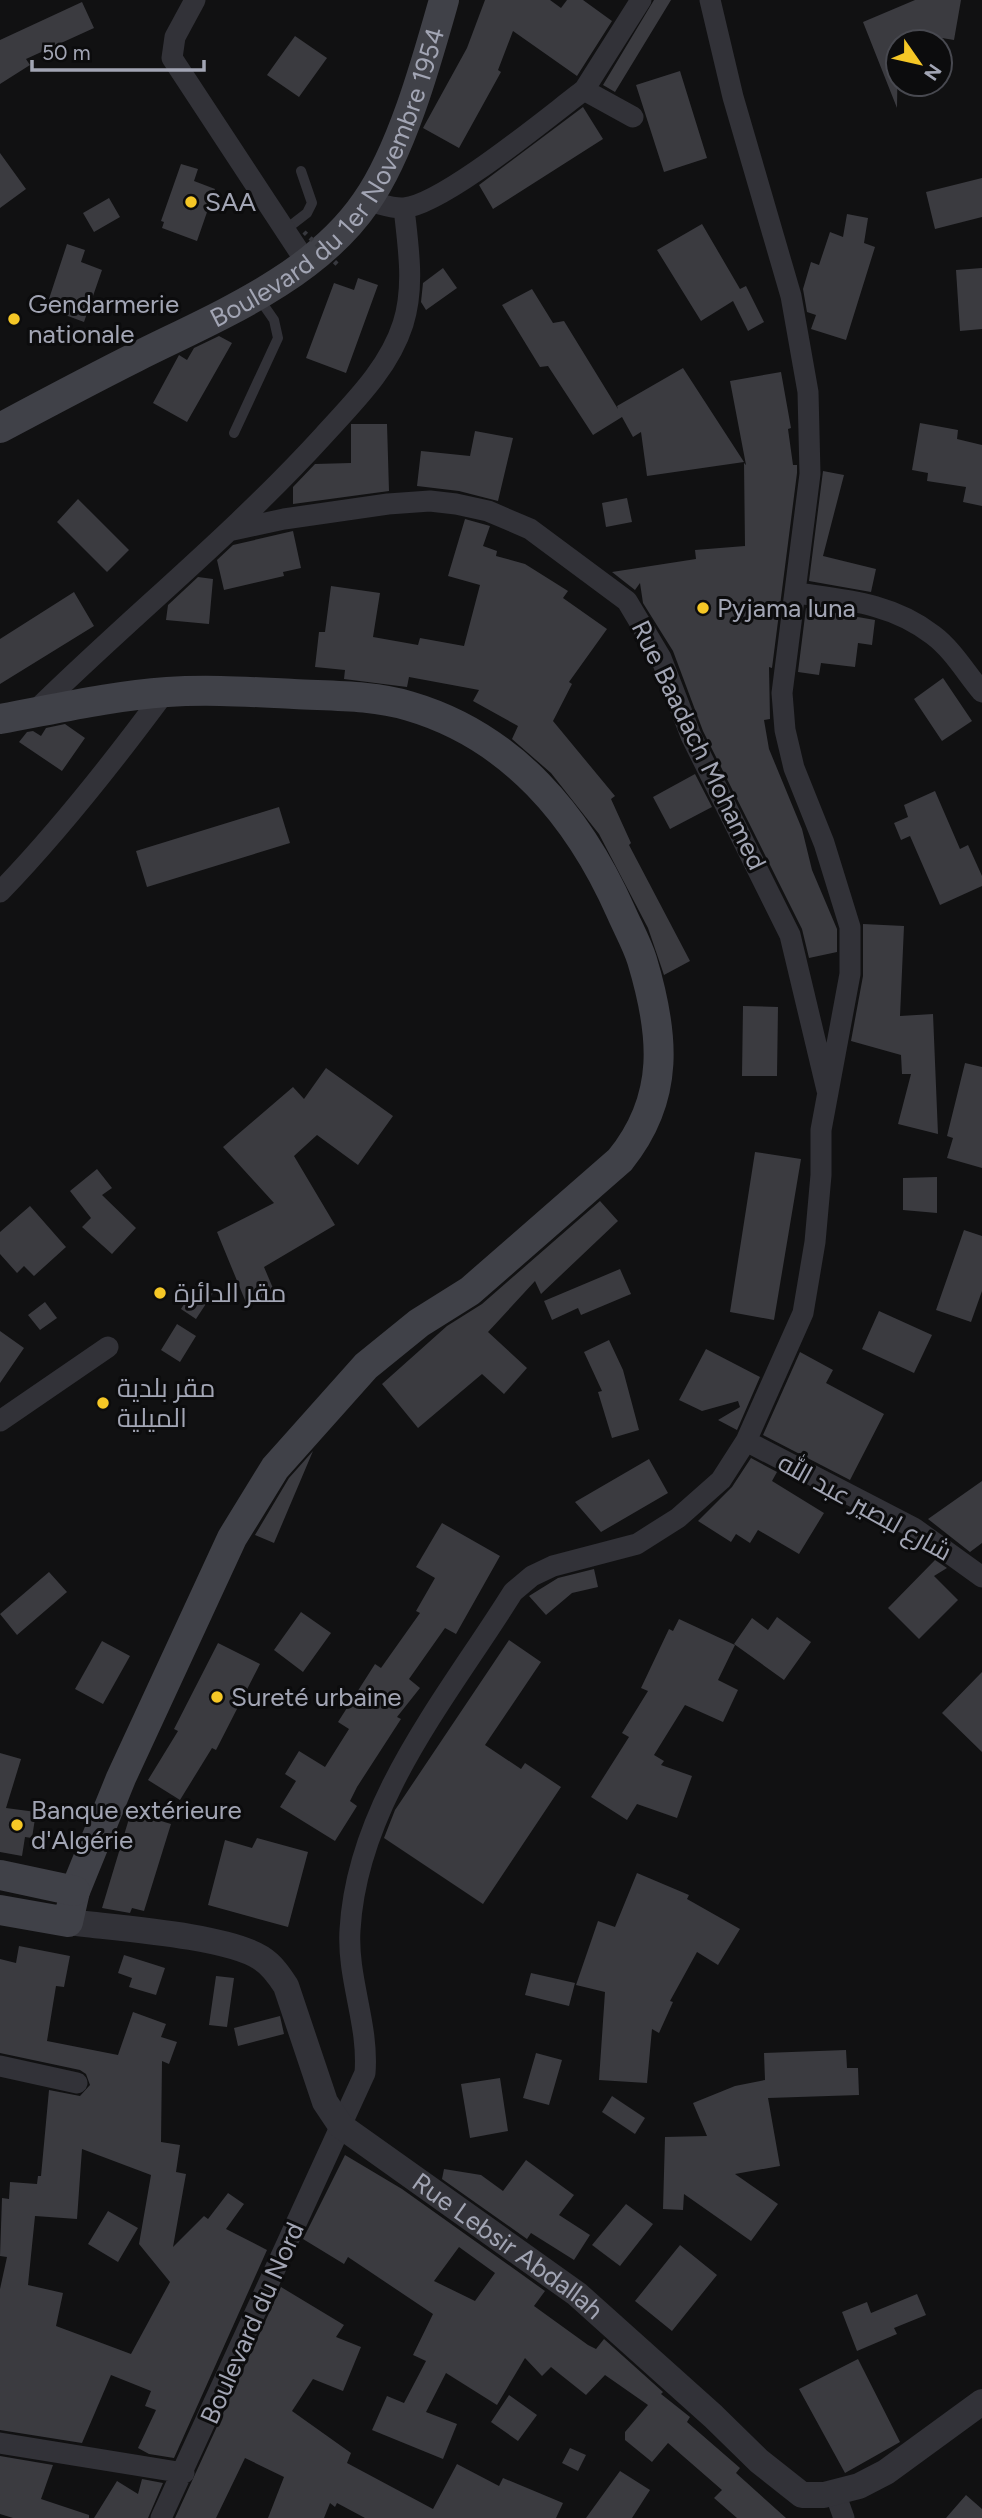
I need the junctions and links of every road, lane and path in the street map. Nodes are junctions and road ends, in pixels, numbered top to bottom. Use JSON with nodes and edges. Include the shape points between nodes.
{"nodes":[{"id":1,"x":195,"y":0,"type":"edge"},
{"id":2,"x":444,"y":0,"type":"edge"},
{"id":3,"x":641,"y":0,"type":"edge"},
{"id":4,"x":710,"y":0,"type":"edge"},
{"id":5,"x":584,"y":90,"type":"junction"},
{"id":6,"x":633,"y":117,"type":"dead end"},
{"id":7,"x":301,"y":172,"type":"dead end"},
{"id":8,"x":367,"y":201,"type":"junction"},
{"id":9,"x":404,"y":208,"type":"junction"},
{"id":10,"x":294,"y":231,"type":"junction"},
{"id":11,"x":306,"y":262,"type":"junction"},
{"id":12,"x":340,"y":267,"type":"dead end"},
{"id":13,"x":256,"y":294,"type":"junction"},
{"id":14,"x":0,"y":428,"type":"edge"},
{"id":15,"x":234,"y":433,"type":"dead end"},
{"id":16,"x":233,"y":530,"type":"junction"},
{"id":17,"x":797,"y":593,"type":"junction"},
{"id":18,"x":165,"y":692,"type":"junction"},
{"id":19,"x":982,"y":692,"type":"edge"},
{"id":20,"x":33,"y":713,"type":"junction"},
{"id":21,"x":0,"y":719,"type":"edge"},
{"id":22,"x":0,"y":892,"type":"edge"},
{"id":23,"x":828,"y":1096,"type":"junction"},
{"id":24,"x":108,"y":1347,"type":"dead end"},
{"id":25,"x":0,"y":1421,"type":"edge"},
{"id":26,"x":746,"y":1441,"type":"junction"},
{"id":27,"x":982,"y":1577,"type":"edge"},
{"id":28,"x":0,"y":1875,"type":"edge"},
{"id":29,"x":75,"y":1892,"type":"junction"},
{"id":30,"x":0,"y":1910,"type":"edge"},
{"id":31,"x":68,"y":1922,"type":"junction"},
{"id":32,"x":0,"y":2066,"type":"edge"},
{"id":33,"x":77,"y":2083,"type":"dead end"},
{"id":34,"x":341,"y":2126,"type":"junction"},
{"id":35,"x":982,"y":2402,"type":"edge"},
{"id":36,"x":0,"y":2443,"type":"edge"},
{"id":37,"x":184,"y":2473,"type":"junction"},
{"id":38,"x":835,"y":2493,"type":"junction"},
{"id":39,"x":161,"y":2518,"type":"edge"},
{"id":40,"x":844,"y":2518,"type":"edge"}],
"edges":[{"from":1,"to":10,"type":"street","via":[[174,37],[172,58]]},
{"from":2,"to":8,"type":"main road","name":"Boulevard du 1er Novembre 1954","via":[[426,63],[384,172]]},
{"from":3,"to":5,"type":"street"},
{"from":4,"to":17,"type":"street","name":"Rue Baadach Mohamed","via":[[791,296],[808,392],[810,474]]},
{"from":5,"to":6,"type":"street"},
{"from":5,"to":9,"type":"street","via":[[471,174]]},
{"from":7,"to":10,"type":"lane","via":[[312,203]]},
{"from":8,"to":9,"type":"street"},
{"from":8,"to":11,"type":"main road","name":"Boulevard du 1er Novembre 1954","via":[[343,231]]},
{"from":9,"to":16,"type":"street","via":[[410,283],[403,324],[378,374]]},
{"from":10,"to":11,"type":"street"},
{"from":10,"to":12,"type":"path","bridge":true},
{"from":11,"to":13,"type":"main road","name":"Boulevard du 1er Novembre 1954"},
{"from":13,"to":14,"type":"main road","name":"Boulevard du 1er Novembre 1954"},
{"from":13,"to":15,"type":"lane","via":[[274,320],[278,338]]},
{"from":16,"to":20,"type":"street"},
{"from":16,"to":23,"type":"street","name":"Rue Baadach Mohamed","via":[[388,504],[456,504],[530,529],[627,601],[661,658],[691,736],[790,935]]},
{"from":17,"to":19,"type":"street","via":[[855,600],[897,612],[934,635]]},
{"from":17,"to":23,"type":"street","name":"Rue Baadach Mohamed","via":[[782,693],[785,730],[802,795],[824,843],[850,927],[852,953]]},
{"from":18,"to":20,"type":"main road"},
{"from":18,"to":22,"type":"street","via":[[118,755]]},
{"from":18,"to":29,"type":"main road","via":[[296,694],[407,705],[463,727],[500,749],[540,783],[566,814],[608,883],[649,984],[660,1065],[647,1120],[620,1160],[470,1291],[390,1345],[325,1409],[275,1468],[232,1538],[121,1778]]},
{"from":20,"to":21,"type":"main road"},
{"from":23,"to":26,"type":"street","name":"Rue Baadach Mohamed","via":[[821,1130],[815,1242],[803,1314]]},
{"from":24,"to":25,"type":"street"},
{"from":26,"to":27,"type":"street","name":"شارع لبصير عبد الله","via":[[914,1528]]},
{"from":26,"to":34,"type":"street","name":"Rue Baadach Mohamed","via":[[721,1480],[678,1518],[637,1544],[553,1566],[513,1592],[402,1769],[381,1810],[352,1903],[350,1964],[367,2052],[365,2073]]},
{"from":28,"to":29,"type":"main road"},
{"from":29,"to":31,"type":"main road"},
{"from":30,"to":31,"type":"main road"},
{"from":31,"to":34,"type":"street","name":"Rue Lebsir Abdallah","via":[[217,1943],[261,1957],[286,1986],[325,2102]]},
{"from":32,"to":33,"type":"street"},
{"from":34,"to":37,"type":"street","name":"Boulevard du Nord"},
{"from":34,"to":38,"type":"street","name":"Rue Lebsir Abdallah","via":[[577,2294],[786,2484],[802,2495]]},
{"from":35,"to":38,"type":"street","name":"Rue Lebsir Abdallah","via":[[886,2472]]},
{"from":36,"to":37,"type":"street"},
{"from":37,"to":39,"type":"street","name":"Boulevard du Nord"},
{"from":38,"to":40,"type":"street"}]}
